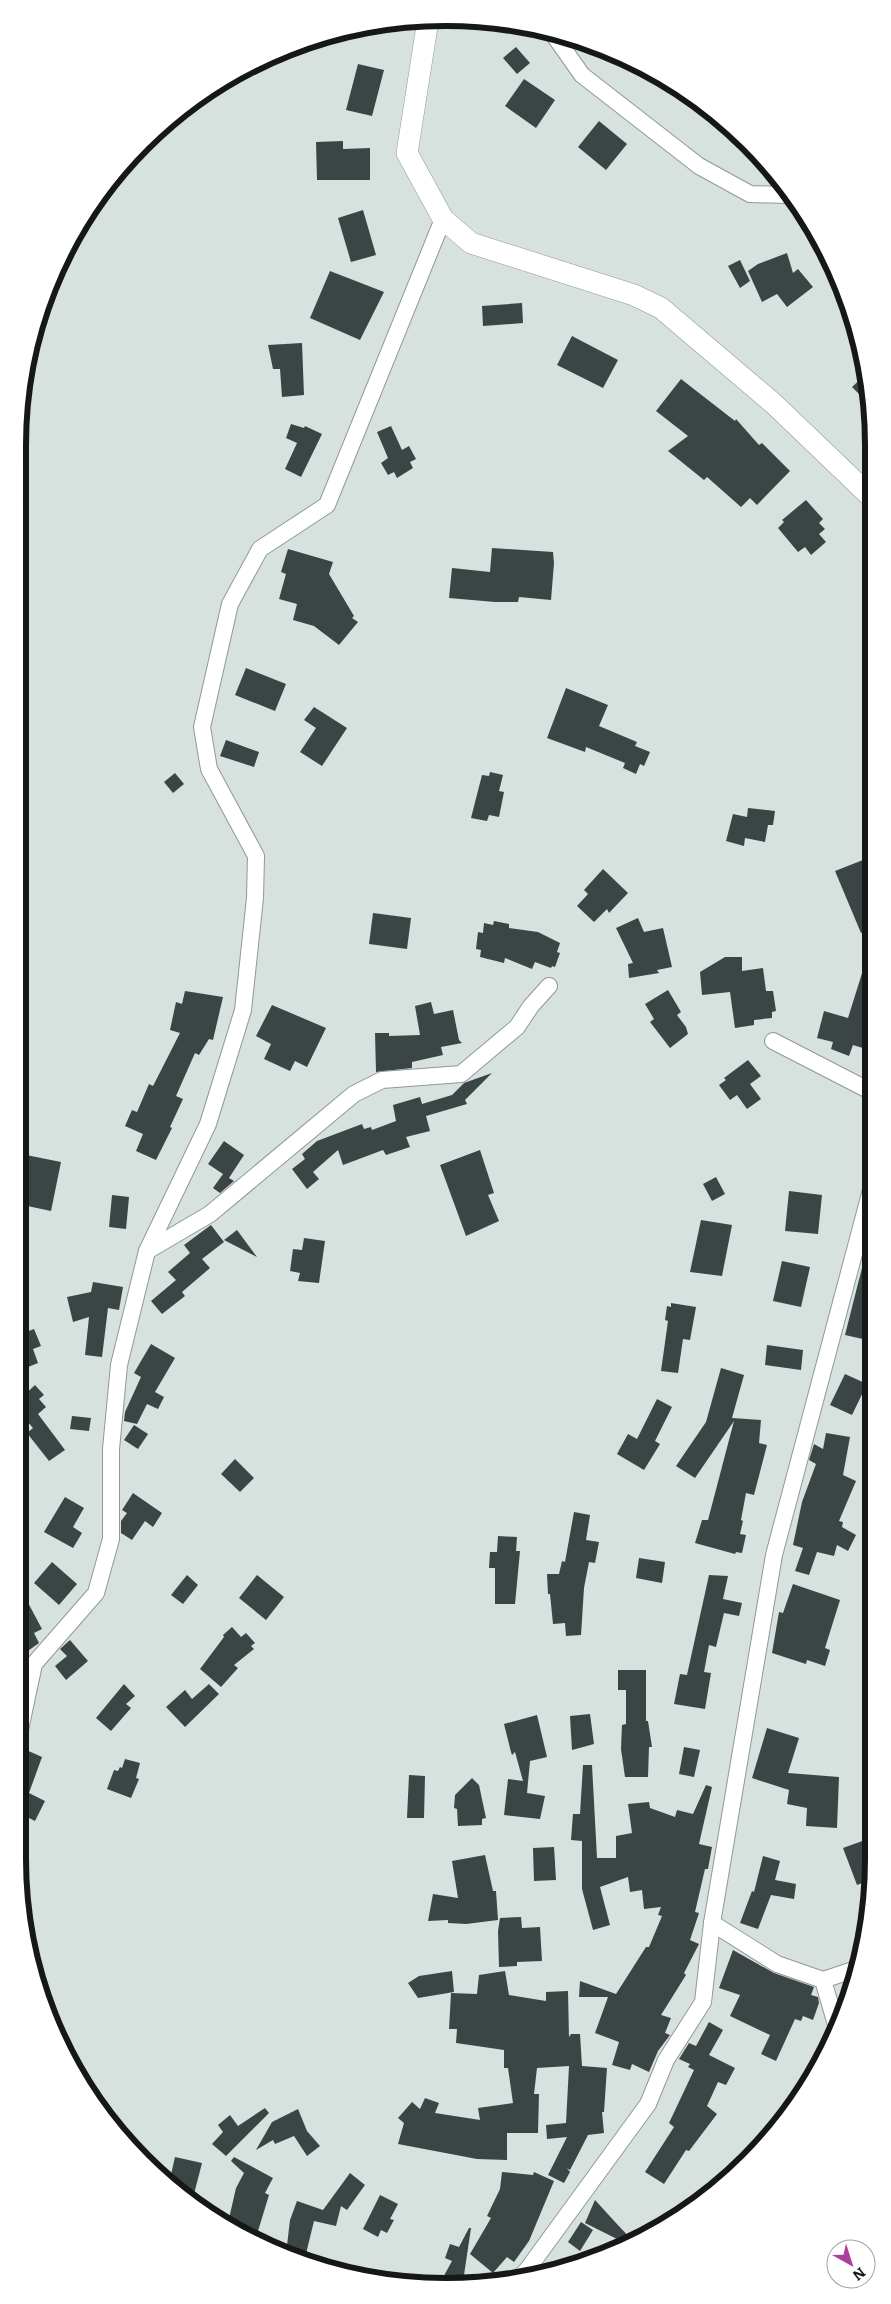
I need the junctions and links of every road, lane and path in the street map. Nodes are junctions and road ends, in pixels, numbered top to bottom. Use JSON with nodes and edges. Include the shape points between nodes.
{"nodes":[{"id":1,"x":427,"y":27,"type":"edge"},
{"id":2,"x":558,"y":42,"type":"edge"},
{"id":3,"x":781,"y":194,"type":"edge"},
{"id":4,"x":442,"y":219,"type":"junction"},
{"id":5,"x":865,"y":491,"type":"edge"},
{"id":6,"x":548,"y":986,"type":"dead end"},
{"id":7,"x":773,"y":1041,"type":"dead end"},
{"id":8,"x":865,"y":1088,"type":"edge"},
{"id":9,"x":865,"y":1212,"type":"edge"},
{"id":10,"x":147,"y":1250,"type":"junction"},
{"id":11,"x":26,"y":1702,"type":"edge"},
{"id":12,"x":712,"y":1923,"type":"junction"},
{"id":13,"x":849,"y":1971,"type":"edge"},
{"id":14,"x":823,"y":1980,"type":"junction"},
{"id":15,"x":834,"y":2017,"type":"edge"},
{"id":16,"x":527,"y":2270,"type":"edge"}],
"edges":[{"from":1,"to":4,"type":"main road","via":[[407,153]]},
{"from":2,"to":3,"type":"street","via":[[582,75],[699,166],[750,194]]},
{"from":4,"to":5,"type":"main road","via":[[471,243],[634,294],[661,308],[774,404]]},
{"from":4,"to":10,"type":"street","via":[[327,505],[260,549],[230,604],[202,727],[209,769],[256,856],[255,898],[243,1010],[208,1124]]},
{"from":6,"to":10,"type":"street","via":[[516,1027],[461,1074],[382,1080],[354,1094],[210,1214]]},
{"from":7,"to":8,"type":"street"},
{"from":9,"to":12,"type":"street","via":[[774,1555]]},
{"from":10,"to":11,"type":"street","via":[[119,1365],[111,1448],[111,1539],[96,1593],[34,1664]]},
{"from":12,"to":14,"type":"street","via":[[777,1964]]},
{"from":12,"to":16,"type":"street","via":[[703,2002],[666,2060],[648,2104]]},
{"from":13,"to":14,"type":"street"},
{"from":14,"to":15,"type":"street"}]}
